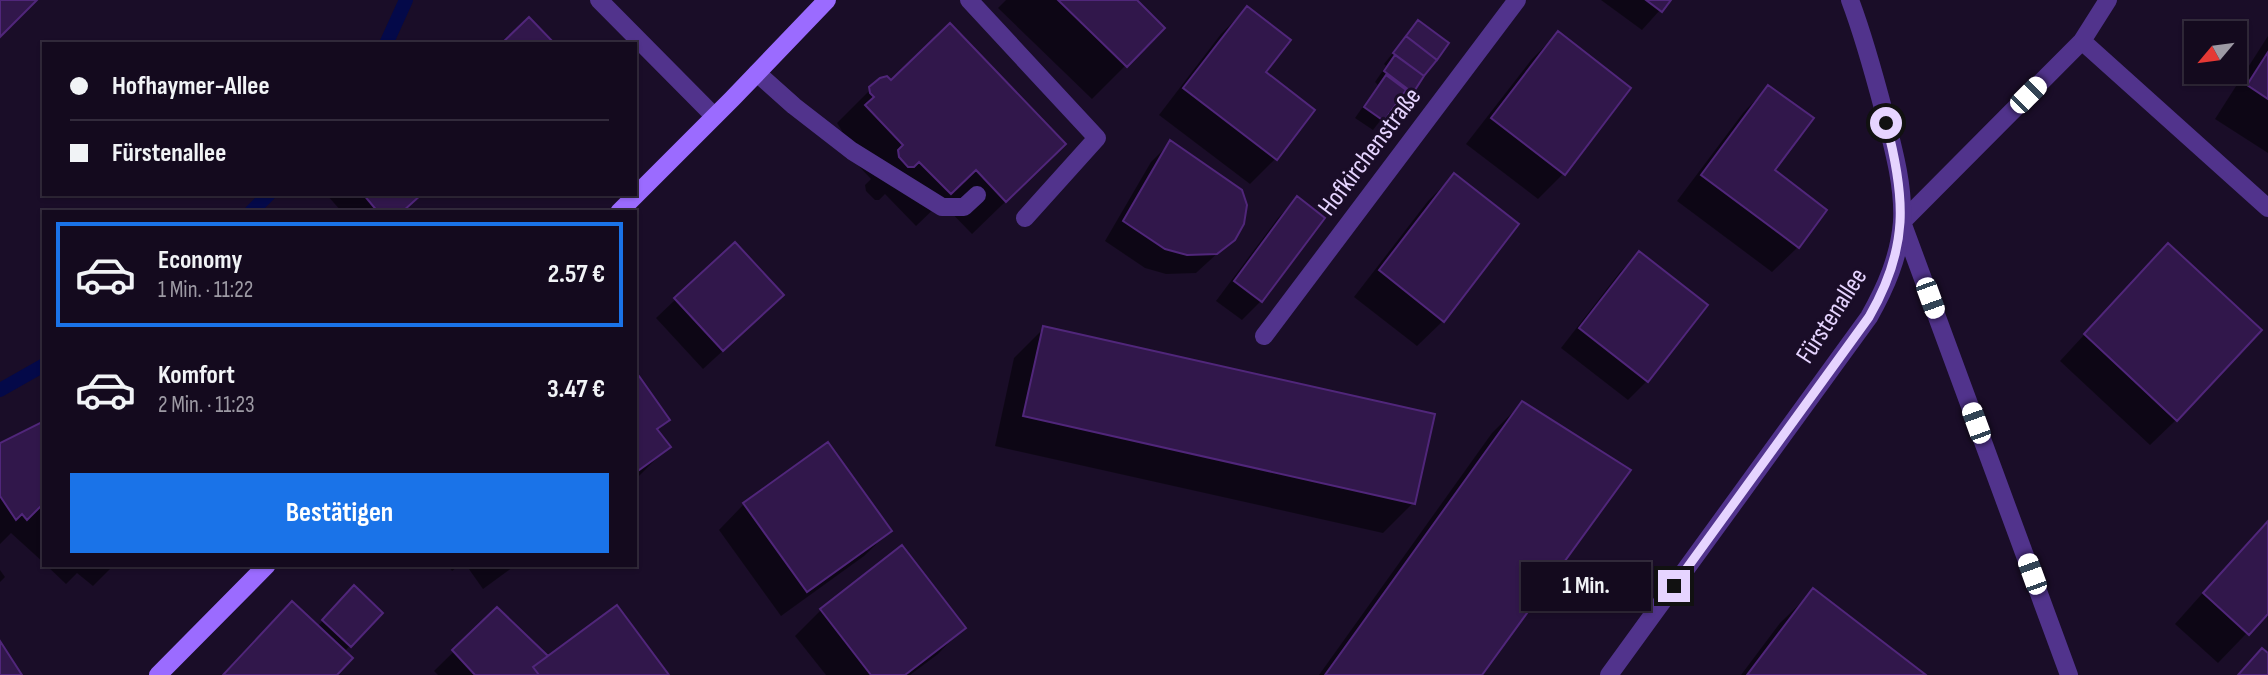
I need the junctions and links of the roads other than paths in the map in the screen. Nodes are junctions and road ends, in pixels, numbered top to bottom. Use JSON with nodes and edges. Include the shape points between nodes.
{"nodes":[{"id":1,"x":599,"y":0,"type":"edge"},
{"id":2,"x":827,"y":0,"type":"edge"},
{"id":3,"x":969,"y":0,"type":"edge"},
{"id":4,"x":1517,"y":0,"type":"edge"},
{"id":5,"x":1850,"y":0,"type":"edge"},
{"id":6,"x":2108,"y":0,"type":"edge"},
{"id":7,"x":2082,"y":41,"type":"junction"},
{"id":8,"x":757,"y":74,"type":"junction"},
{"id":9,"x":714,"y":116,"type":"junction"},
{"id":10,"x":637,"y":194,"type":"edge"},
{"id":11,"x":977,"y":195,"type":"dead end"},
{"id":12,"x":635,"y":196,"type":"edge"},
{"id":13,"x":2268,"y":208,"type":"edge"},
{"id":14,"x":621,"y":210,"type":"edge"},
{"id":15,"x":1025,"y":218,"type":"dead end"},
{"id":16,"x":1902,"y":222,"type":"junction"},
{"id":17,"x":1264,"y":336,"type":"dead end"},
{"id":18,"x":265,"y":567,"type":"edge"},
{"id":19,"x":158,"y":675,"type":"edge"},
{"id":20,"x":1609,"y":675,"type":"edge"},
{"id":21,"x":2069,"y":675,"type":"edge"}],
"edges":[{"from":1,"to":9,"type":"street"},
{"from":2,"to":8,"type":"main road"},
{"from":3,"to":15,"type":"street","via":[[1097,138]]},
{"from":4,"to":17,"type":"street","name":"Hofkirchenstraße"},
{"from":5,"to":16,"type":"street","via":[[1893,146]]},
{"from":6,"to":7,"type":"street"},
{"from":7,"to":13,"type":"street"},
{"from":7,"to":16,"type":"street"},
{"from":8,"to":9,"type":"main road"},
{"from":8,"to":11,"type":"street","via":[[852,151],[942,207],[964,206]]},
{"from":9,"to":10,"type":"main road"},
{"from":12,"to":14,"type":"main road"},
{"from":16,"to":20,"type":"street","name":"Fürstenallee","via":[[1885,290],[1869,317]]},
{"from":16,"to":21,"type":"street"},
{"from":18,"to":19,"type":"main road"}]}
